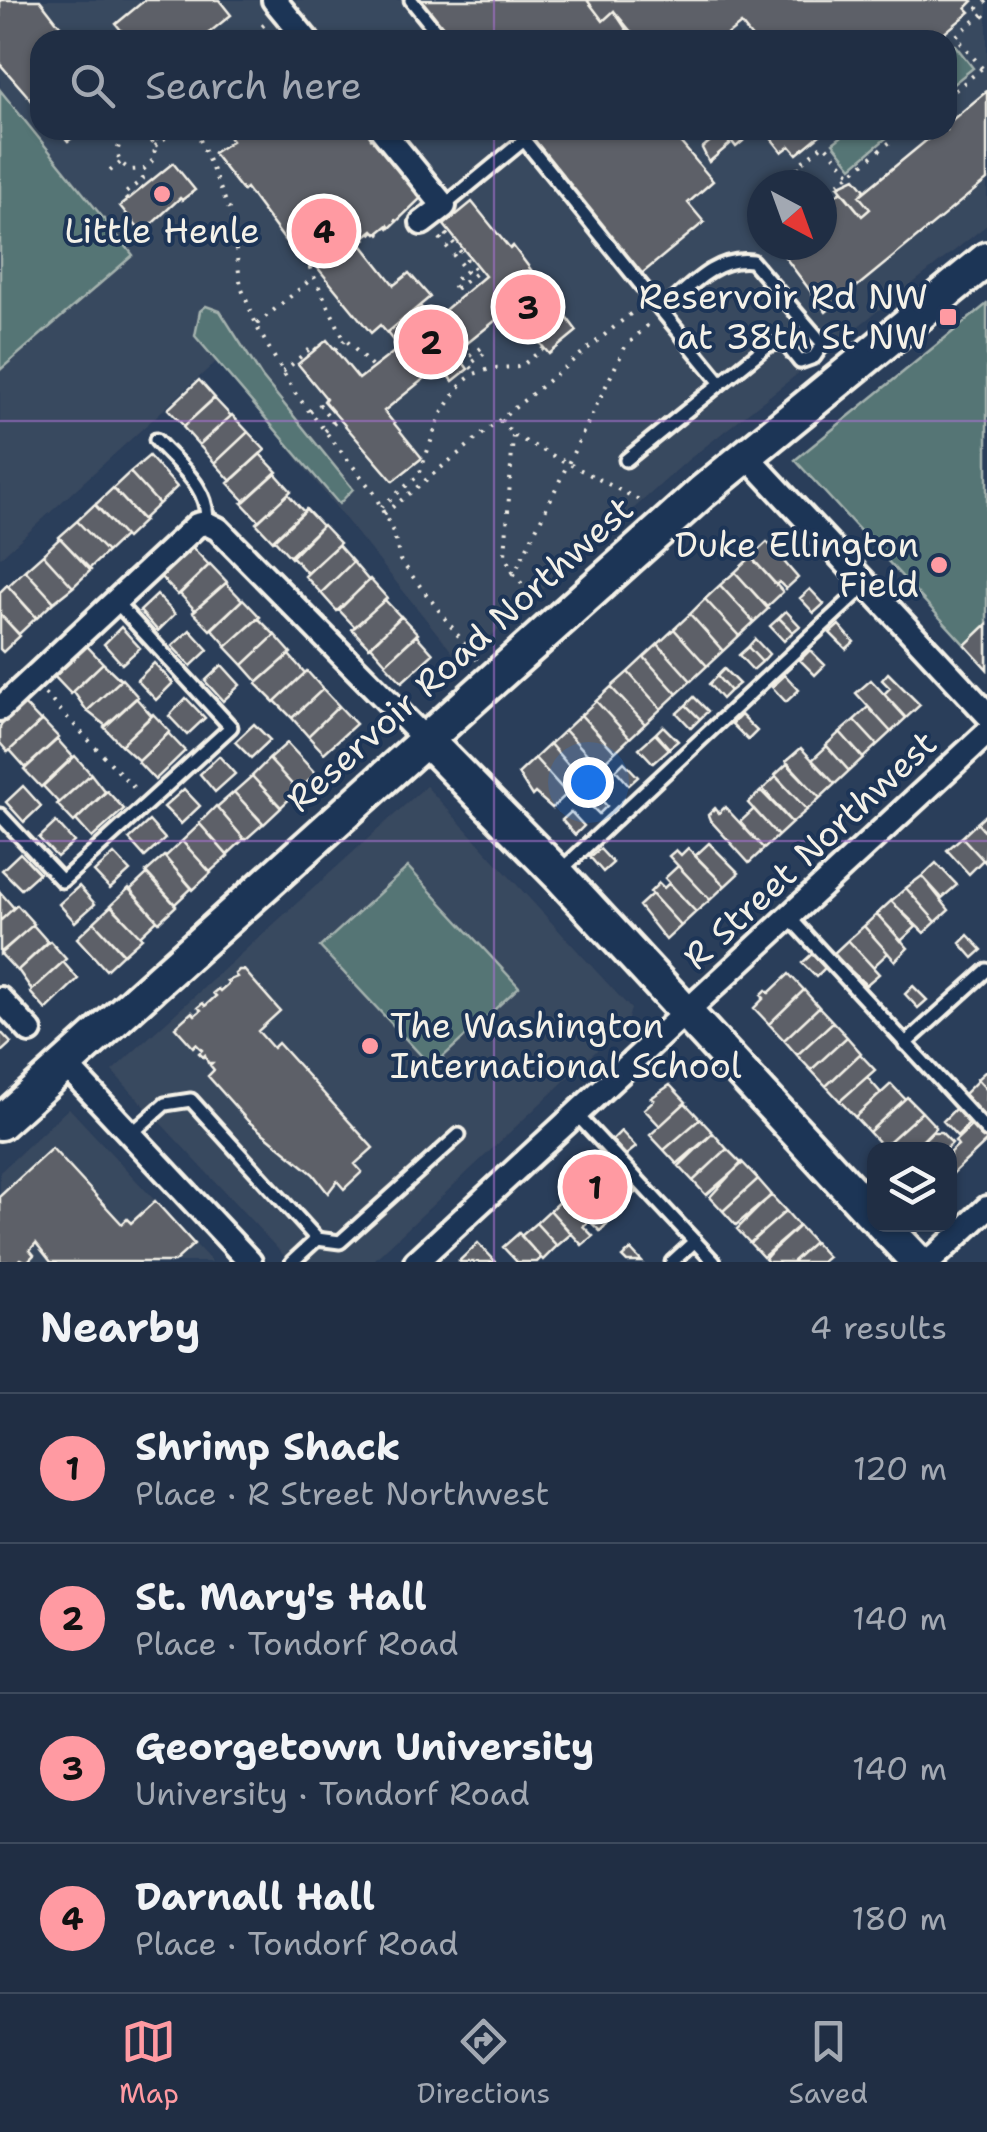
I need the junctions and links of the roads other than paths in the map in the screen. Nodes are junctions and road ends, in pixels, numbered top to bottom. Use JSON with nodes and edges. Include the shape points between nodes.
{"nodes":[{"id":1,"x":411,"y":0,"type":"edge"},
{"id":2,"x":272,"y":10,"type":"edge"},
{"id":3,"x":296,"y":30,"type":"edge"},
{"id":4,"x":436,"y":30,"type":"edge"},
{"id":5,"x":388,"y":140,"type":"edge"},
{"id":6,"x":515,"y":140,"type":"edge"},
{"id":7,"x":524,"y":140,"type":"edge"},
{"id":8,"x":432,"y":216,"type":"joint"},
{"id":9,"x":987,"y":259,"type":"edge"},
{"id":10,"x":662,"y":312,"type":"junction"},
{"id":11,"x":814,"y":357,"type":"junction"},
{"id":12,"x":721,"y":383,"type":"junction"},
{"id":13,"x":835,"y":383,"type":"junction"},
{"id":14,"x":156,"y":440,"type":"dead end"},
{"id":15,"x":746,"y":455,"type":"junction"},
{"id":16,"x":626,"y":460,"type":"dead end"},
{"id":17,"x":206,"y":523,"type":"junction"},
{"id":18,"x":867,"y":584,"type":"junction"},
{"id":19,"x":116,"y":602,"type":"junction"},
{"id":20,"x":0,"y":709,"type":"edge"},
{"id":21,"x":987,"y":714,"type":"edge"},
{"id":22,"x":987,"y":734,"type":"edge"},
{"id":23,"x":425,"y":738,"type":"junction"},
{"id":24,"x":0,"y":815,"type":"edge"},
{"id":25,"x":558,"y":874,"type":"junction"},
{"id":26,"x":789,"y":917,"type":"junction"},
{"id":27,"x":987,"y":970,"type":"edge"},
{"id":28,"x":0,"y":998,"type":"edge"},
{"id":29,"x":685,"y":1013,"type":"junction"},
{"id":30,"x":30,"y":1030,"type":"dead end"},
{"id":31,"x":906,"y":1044,"type":"junction"},
{"id":32,"x":64,"y":1063,"type":"junction"},
{"id":33,"x":576,"y":1114,"type":"junction"},
{"id":34,"x":0,"y":1123,"type":"edge"},
{"id":35,"x":987,"y":1131,"type":"edge"},
{"id":36,"x":131,"y":1134,"type":"junction"},
{"id":37,"x":459,"y":1135,"type":"dead end"},
{"id":38,"x":867,"y":1208,"type":"edge"},
{"id":39,"x":987,"y":1208,"type":"edge"},
{"id":40,"x":890,"y":1232,"type":"edge"},
{"id":41,"x":317,"y":1239,"type":"junction"},
{"id":42,"x":694,"y":1241,"type":"junction"},
{"id":43,"x":250,"y":1262,"type":"edge"},
{"id":44,"x":292,"y":1262,"type":"edge"},
{"id":45,"x":416,"y":1262,"type":"edge"},
{"id":46,"x":672,"y":1262,"type":"edge"},
{"id":47,"x":714,"y":1262,"type":"edge"},
{"id":48,"x":918,"y":1262,"type":"edge"},
{"id":49,"x":929,"y":1262,"type":"edge"}],
"edges":[{"from":1,"to":4,"type":"lane"},
{"from":2,"to":3,"type":"street"},
{"from":5,"to":8,"type":"street"},
{"from":6,"to":8,"type":"lane"},
{"from":7,"to":10,"type":"lane"},
{"from":9,"to":13,"type":"main road","name":"Reservoir Road Northwest"},
{"from":10,"to":11,"type":"lane","via":[[714,267],[752,261],[823,344]]},
{"from":10,"to":12,"type":"lane"},
{"from":11,"to":12,"type":"lane","via":[[800,362],[784,342],[768,346]]},
{"from":11,"to":13,"type":"lane"},
{"from":12,"to":16,"type":"lane"},
{"from":13,"to":15,"type":"main road","name":"Reservoir Road Northwest"},
{"from":14,"to":17,"type":"lane","via":[[203,494]]},
{"from":15,"to":18,"type":"street"},
{"from":15,"to":23,"type":"main road","name":"Reservoir Road Northwest"},
{"from":17,"to":19,"type":"street"},
{"from":17,"to":23,"type":"street"},
{"from":18,"to":21,"type":"street"},
{"from":18,"to":25,"type":"lane"},
{"from":19,"to":20,"type":"street"},
{"from":19,"to":24,"type":"lane","via":[[231,727],[62,881]]},
{"from":22,"to":26,"type":"street","name":"R Street Northwest"},
{"from":23,"to":25,"type":"main road"},
{"from":23,"to":32,"type":"main road","name":"Reservoir Road Northwest"},
{"from":25,"to":29,"type":"main road"},
{"from":26,"to":29,"type":"street","name":"R Street Northwest"},
{"from":26,"to":31,"type":"lane"},
{"from":27,"to":31,"type":"lane"},
{"from":28,"to":30,"type":"street"},
{"from":29,"to":33,"type":"street","name":"R Street Northwest"},
{"from":29,"to":38,"type":"main road"},
{"from":31,"to":35,"type":"lane"},
{"from":32,"to":34,"type":"main road","name":"Reservoir Road Northwest"},
{"from":32,"to":36,"type":"street"},
{"from":33,"to":42,"type":"lane"},
{"from":33,"to":45,"type":"street","name":"R Street Northwest"},
{"from":36,"to":41,"type":"lane","via":[[165,1104],[191,1100]]},
{"from":36,"to":43,"type":"street"},
{"from":37,"to":41,"type":"lane","via":[[340,1242]]},
{"from":39,"to":49,"type":"street"},
{"from":40,"to":48,"type":"main road"},
{"from":41,"to":44,"type":"lane"},
{"from":42,"to":46,"type":"lane"},
{"from":42,"to":47,"type":"lane"}]}
